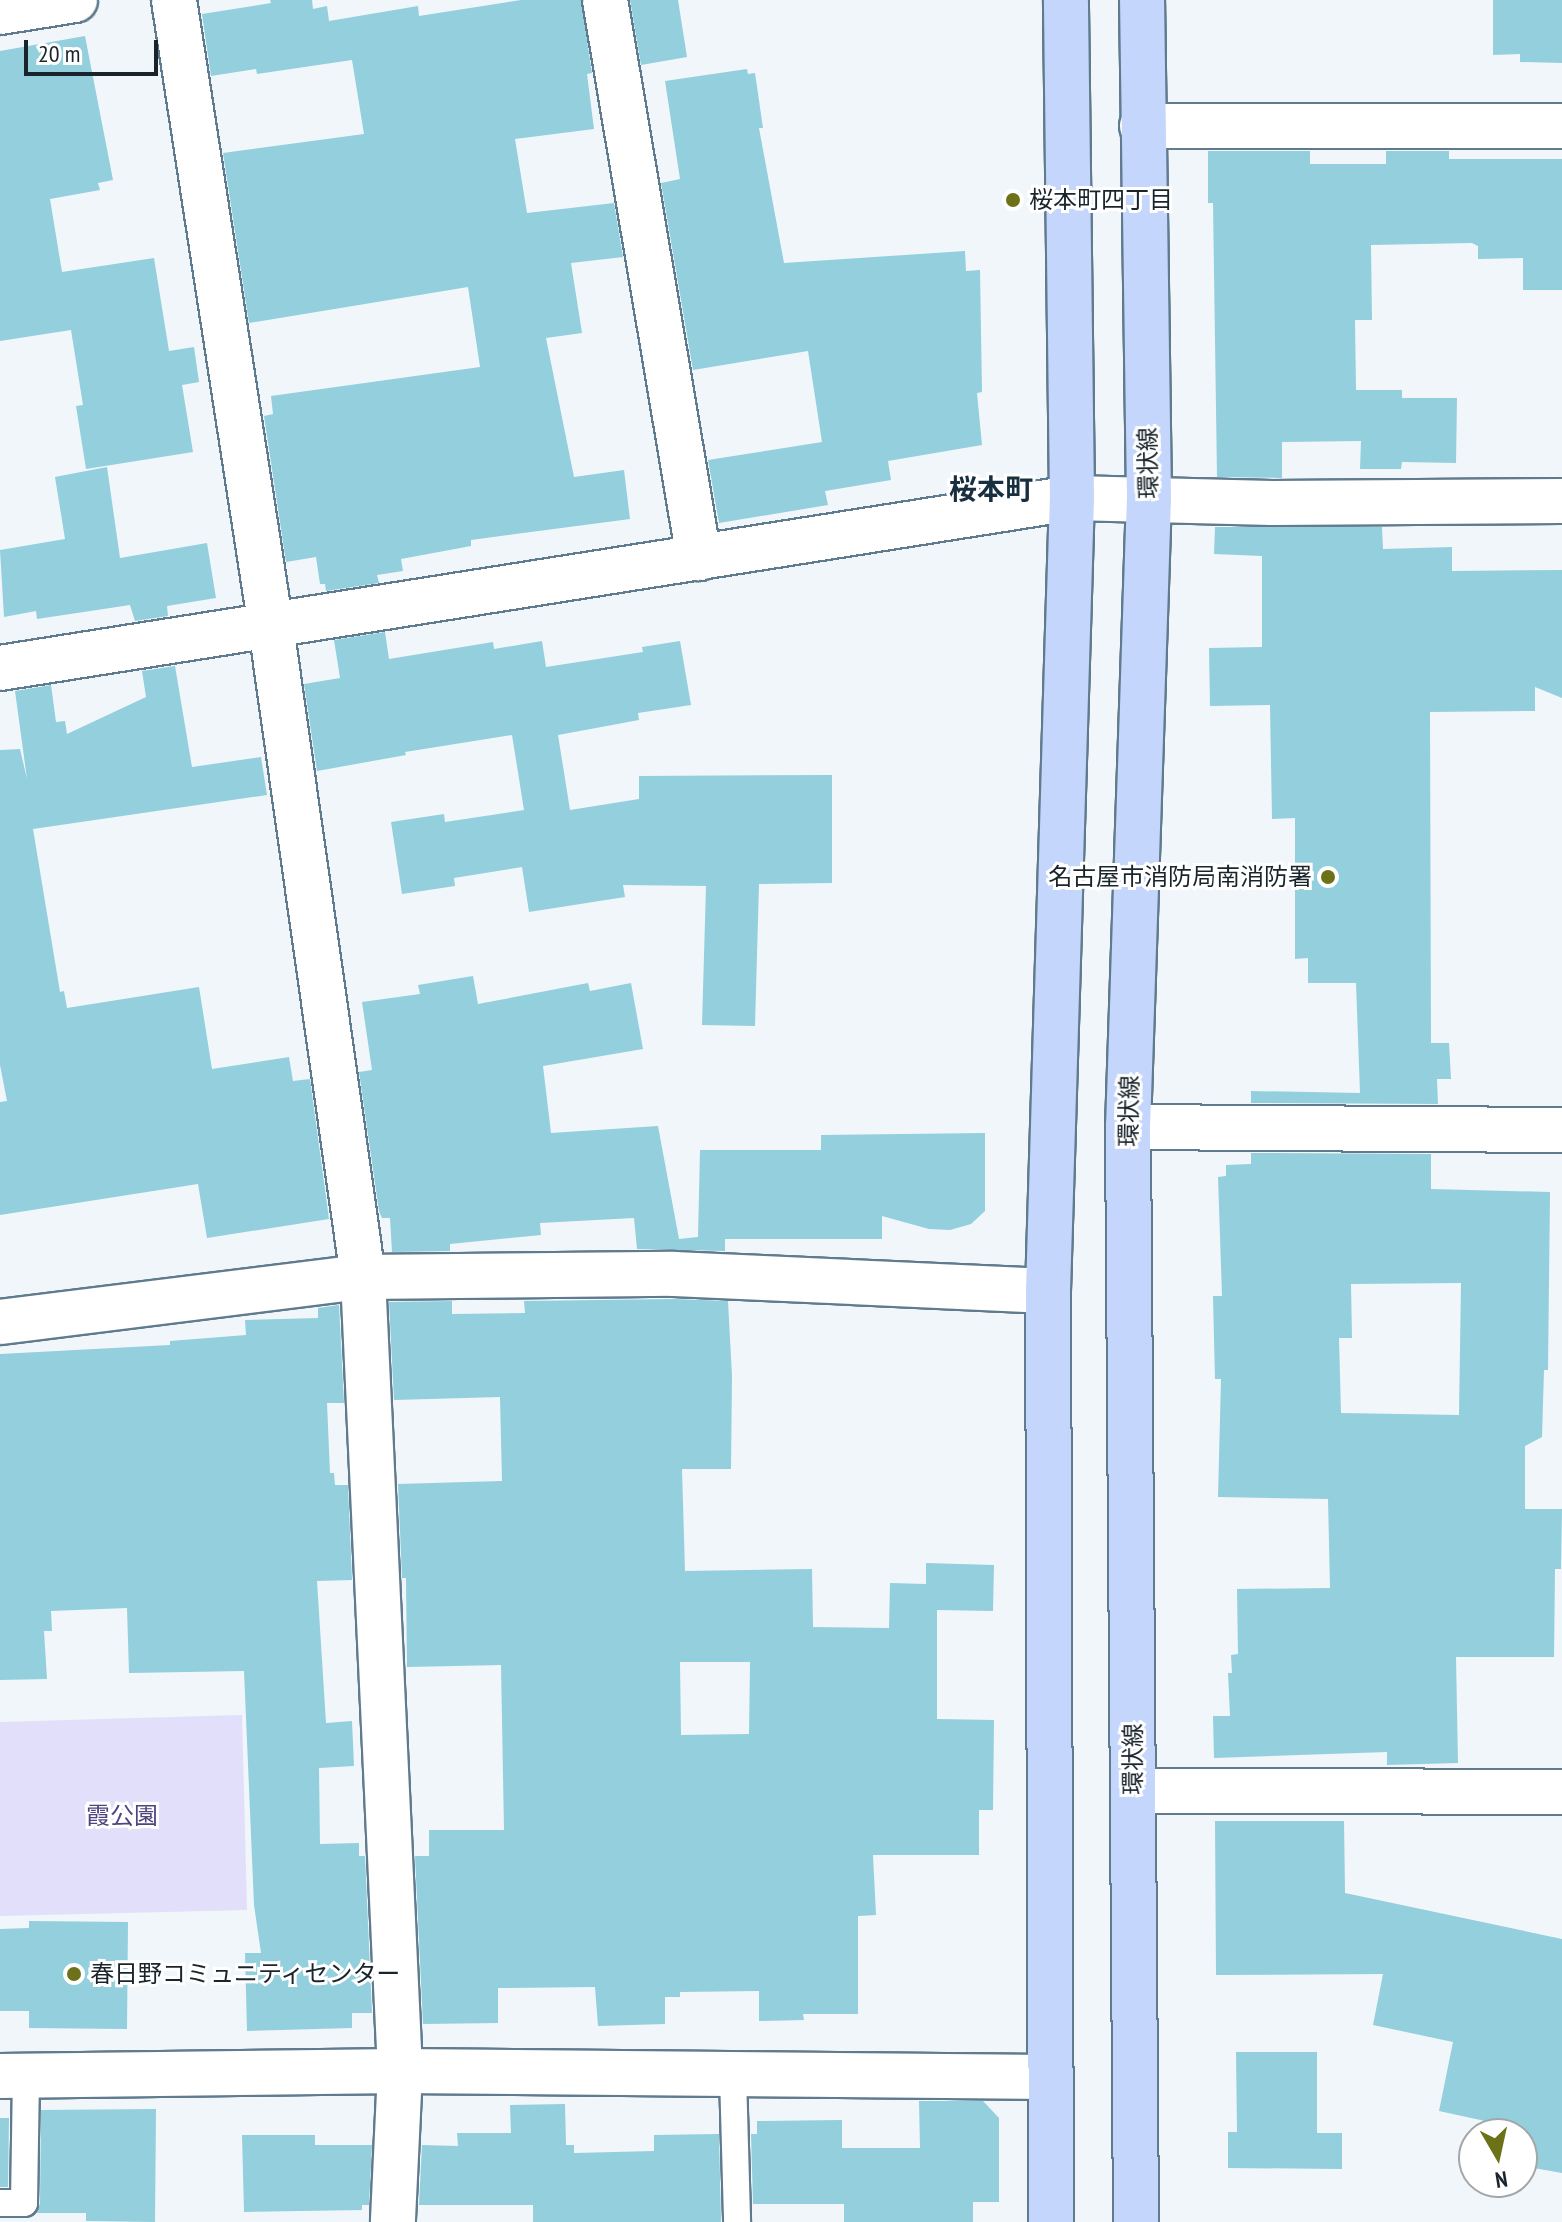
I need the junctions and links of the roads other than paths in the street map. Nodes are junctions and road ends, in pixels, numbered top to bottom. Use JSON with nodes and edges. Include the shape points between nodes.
{"nodes":[{"id":1,"x":75,"y":0,"type":"edge"},
{"id":2,"x":174,"y":0,"type":"edge"},
{"id":3,"x":605,"y":0,"type":"edge"},
{"id":4,"x":1066,"y":0,"type":"edge"},
{"id":5,"x":1142,"y":0,"type":"edge"},
{"id":6,"x":0,"y":12,"type":"edge"},
{"id":7,"x":1142,"y":126,"type":"junction"},
{"id":8,"x":1562,"y":126,"type":"edge"},
{"id":9,"x":1072,"y":498,"type":"junction"},
{"id":10,"x":1149,"y":498,"type":"junction"},
{"id":11,"x":1562,"y":501,"type":"edge"},
{"id":12,"x":699,"y":558,"type":"junction"},
{"id":13,"x":271,"y":627,"type":"junction"},
{"id":14,"x":0,"y":668,"type":"edge"},
{"id":15,"x":1128,"y":1127,"type":"junction"},
{"id":16,"x":1562,"y":1130,"type":"edge"},
{"id":17,"x":363,"y":1277,"type":"junction"},
{"id":18,"x":1048,"y":1291,"type":"junction"},
{"id":19,"x":0,"y":1322,"type":"edge"},
{"id":20,"x":1133,"y":1791,"type":"junction"},
{"id":21,"x":1562,"y":1792,"type":"edge"},
{"id":22,"x":400,"y":2071,"type":"junction"},
{"id":23,"x":733,"y":2075,"type":"junction"},
{"id":24,"x":13,"y":2076,"type":"edge"},
{"id":25,"x":1049,"y":2077,"type":"junction"},
{"id":26,"x":0,"y":2203,"type":"edge"},
{"id":27,"x":393,"y":2222,"type":"edge"},
{"id":28,"x":737,"y":2222,"type":"edge"},
{"id":29,"x":1051,"y":2222,"type":"edge"},
{"id":30,"x":1136,"y":2222,"type":"edge"}],
"edges":[{"from":1,"to":6,"type":"street"},
{"from":2,"to":13,"type":"street"},
{"from":3,"to":12,"type":"street"},
{"from":4,"to":9,"type":"main road"},
{"from":5,"to":7,"type":"main road","name":"環状線"},
{"from":7,"to":8,"type":"street"},
{"from":7,"to":10,"type":"main road","name":"環状線"},
{"from":9,"to":10,"type":"street"},
{"from":9,"to":12,"type":"street"},
{"from":9,"to":18,"type":"main road"},
{"from":10,"to":11,"type":"street","via":[[1272,503]]},
{"from":10,"to":15,"type":"main road","name":"環状線"},
{"from":12,"to":13,"type":"street"},
{"from":13,"to":14,"type":"street"},
{"from":13,"to":17,"type":"street"},
{"from":15,"to":16,"type":"street"},
{"from":15,"to":20,"type":"main road","name":"環状線"},
{"from":17,"to":18,"type":"street","via":[[674,1274]]},
{"from":17,"to":19,"type":"street"},
{"from":17,"to":22,"type":"street"},
{"from":18,"to":25,"type":"main road"},
{"from":20,"to":21,"type":"street"},
{"from":20,"to":30,"type":"main road","name":"環状線"},
{"from":22,"to":23,"type":"street"},
{"from":22,"to":24,"type":"street"},
{"from":22,"to":27,"type":"street"},
{"from":23,"to":25,"type":"street"},
{"from":23,"to":28,"type":"lane"},
{"from":24,"to":26,"type":"lane","via":[[24,2203]]},
{"from":25,"to":29,"type":"main road"}]}
